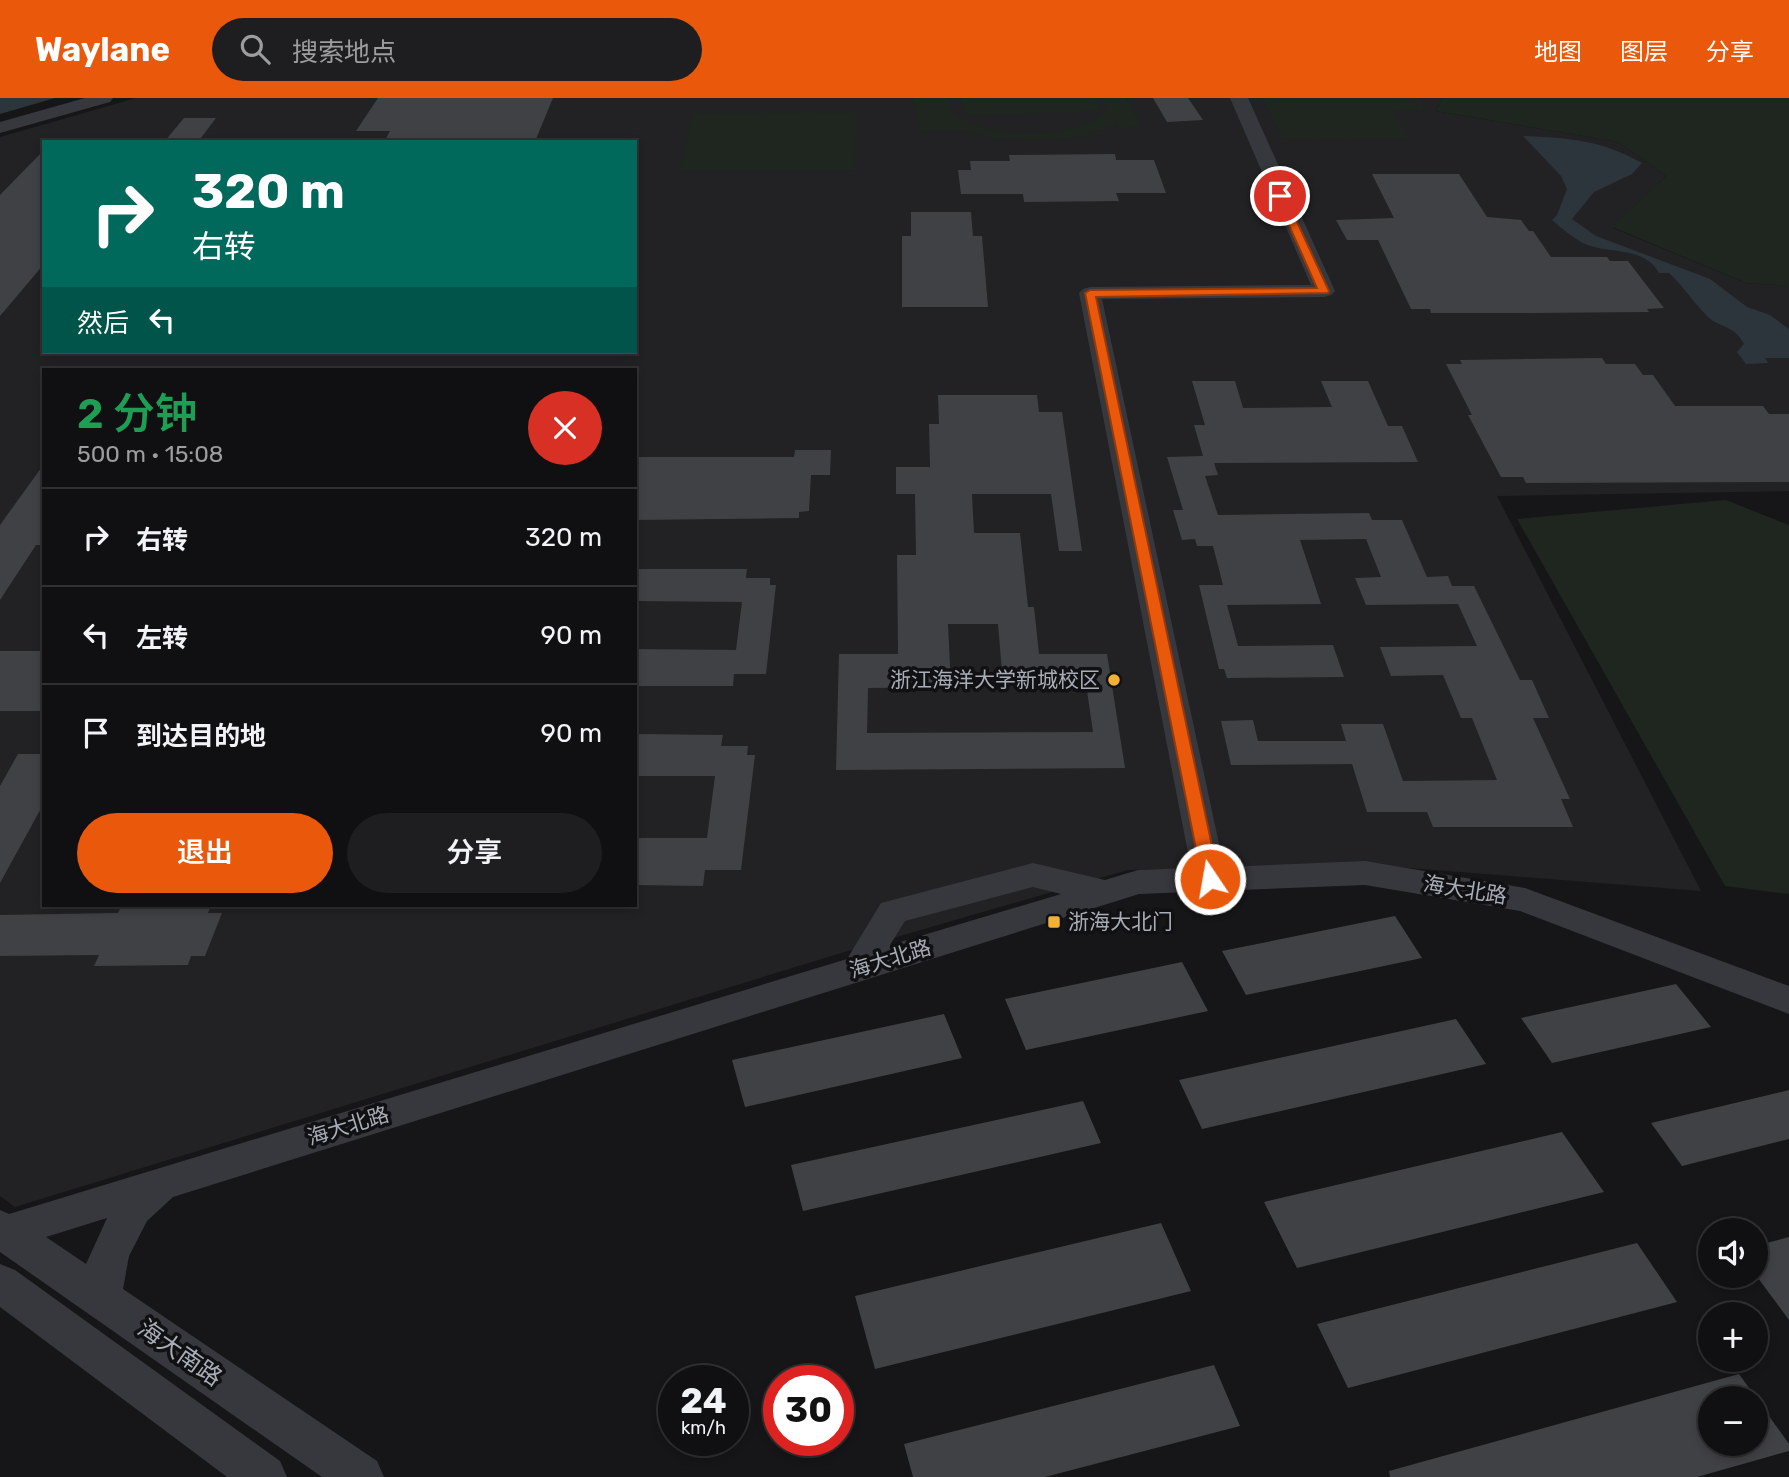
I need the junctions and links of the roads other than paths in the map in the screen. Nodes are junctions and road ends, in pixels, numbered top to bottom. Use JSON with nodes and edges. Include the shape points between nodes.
{"nodes":[{"id":1,"x":86,"y":98,"type":"edge"},
{"id":2,"x":104,"y":98,"type":"edge"},
{"id":3,"x":1239,"y":98,"type":"edge"},
{"id":4,"x":0,"y":126,"type":"edge"},
{"id":5,"x":1210,"y":879,"type":"junction"},
{"id":6,"x":1789,"y":1000,"type":"edge"},
{"id":7,"x":164,"y":1183,"type":"junction"},
{"id":8,"x":2,"y":1231,"type":"edge"},
{"id":9,"x":0,"y":1283,"type":"edge"},
{"id":10,"x":100,"y":1297,"type":"junction"},
{"id":11,"x":264,"y":1477,"type":"edge"},
{"id":12,"x":361,"y":1477,"type":"edge"}],
"edges":[{"from":1,"to":4,"type":"street"},
{"from":2,"to":4,"type":"street"},
{"from":3,"to":5,"type":"street","via":[[1324,291],[1090,293]]},
{"from":5,"to":6,"type":"street","name":"海大北路","via":[[1365,873],[1525,900]]},
{"from":5,"to":7,"type":"street","name":"海大北路","via":[[1138,882]]},
{"from":7,"to":8,"type":"street","name":"海大北路"},
{"from":7,"to":10,"type":"street","via":[[132,1209],[109,1255]]},
{"from":8,"to":10,"type":"street","name":"海大南路"},
{"from":9,"to":11,"type":"street"},
{"from":10,"to":12,"type":"street","name":"海大南路"}]}
